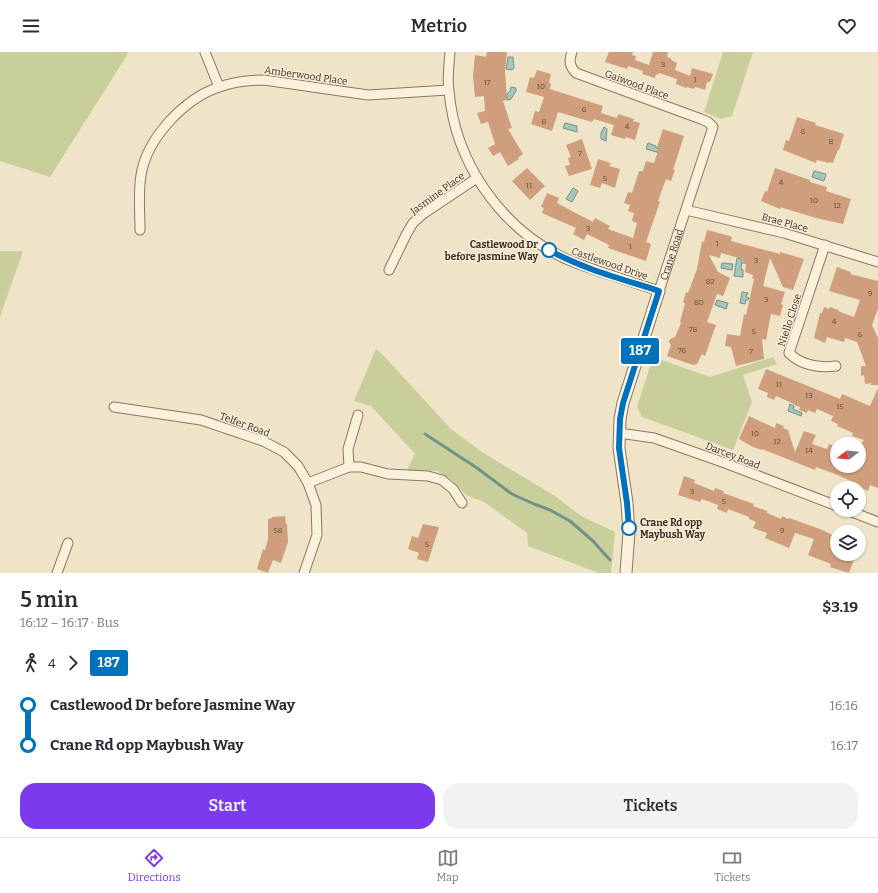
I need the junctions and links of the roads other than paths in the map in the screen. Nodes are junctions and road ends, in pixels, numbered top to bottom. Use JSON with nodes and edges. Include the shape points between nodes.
{"nodes":[{"id":1,"x":206,"y":52,"type":"edge"},
{"id":2,"x":450,"y":52,"type":"edge"},
{"id":3,"x":572,"y":52,"type":"edge"},
{"id":4,"x":219,"y":87,"type":"junction"},
{"id":5,"x":448,"y":90,"type":"junction"},
{"id":6,"x":712,"y":126,"type":"joint"},
{"id":7,"x":477,"y":178,"type":"junction"},
{"id":8,"x":686,"y":210,"type":"junction"},
{"id":9,"x":140,"y":230,"type":"dead end"},
{"id":10,"x":825,"y":245,"type":"junction"},
{"id":11,"x":878,"y":262,"type":"edge"},
{"id":12,"x":389,"y":270,"type":"dead end"},
{"id":13,"x":659,"y":291,"type":"junction"},
{"id":14,"x":836,"y":366,"type":"dead end"},
{"id":15,"x":114,"y":407,"type":"dead end"},
{"id":16,"x":358,"y":415,"type":"dead end"},
{"id":17,"x":619,"y":433,"type":"junction"},
{"id":18,"x":349,"y":467,"type":"junction"},
{"id":19,"x":308,"y":483,"type":"junction"},
{"id":20,"x":462,"y":503,"type":"dead end"},
{"id":21,"x":830,"y":503,"type":"edge"},
{"id":22,"x":865,"y":517,"type":"edge"},
{"id":23,"x":878,"y":522,"type":"edge"},
{"id":24,"x":68,"y":543,"type":"dead end"},
{"id":25,"x":57,"y":573,"type":"edge"},
{"id":26,"x":304,"y":573,"type":"edge"},
{"id":27,"x":626,"y":573,"type":"edge"}],
"edges":[{"from":1,"to":4,"type":"street"},
{"from":2,"to":5,"type":"street","name":"Castlewood Drive"},
{"from":3,"to":6,"type":"street","name":"Gaiwood Place","via":[[569,61],[576,73],[701,119]]},
{"from":4,"to":5,"type":"street","name":"Amberwood Place","via":[[264,80],[368,95]]},
{"from":4,"to":9,"type":"street","name":"Amberwood Place","via":[[193,101],[178,113],[154,141],[141,174]]},
{"from":5,"to":7,"type":"street","name":"Castlewood Drive","via":[[458,138]]},
{"from":6,"to":8,"type":"street","name":"Crane Road","via":[[712,134]]},
{"from":7,"to":12,"type":"street","name":"Jasmine Place","via":[[413,223]]},
{"from":7,"to":13,"type":"street","name":"Castlewood Drive","via":[[504,214],[540,245],[581,265]]},
{"from":8,"to":10,"type":"street","name":"Brae Place"},
{"from":8,"to":13,"type":"street","name":"Crane Road"},
{"from":10,"to":11,"type":"street","name":"Brae Place"},
{"from":10,"to":14,"type":"street","name":"Niello Close","via":[[789,353],[803,363],[823,368]]},
{"from":13,"to":17,"type":"street","name":"Crane Road","via":[[623,403]]},
{"from":15,"to":19,"type":"street","name":"Telfer Road","via":[[201,420],[263,441],[284,452],[298,466]]},
{"from":16,"to":18,"type":"street","via":[[348,449]]},
{"from":17,"to":21,"type":"street","name":"Darcey Road","via":[[654,438]]},
{"from":17,"to":27,"type":"street","name":"Crane Road","via":[[629,532]]},
{"from":18,"to":19,"type":"street"},
{"from":18,"to":20,"type":"street","via":[[361,467],[388,474],[428,476],[442,480],[453,488]]},
{"from":19,"to":26,"type":"street","name":"Telfer Road","via":[[316,505],[317,535]]},
{"from":22,"to":23,"type":"street"},
{"from":24,"to":25,"type":"street"}]}
